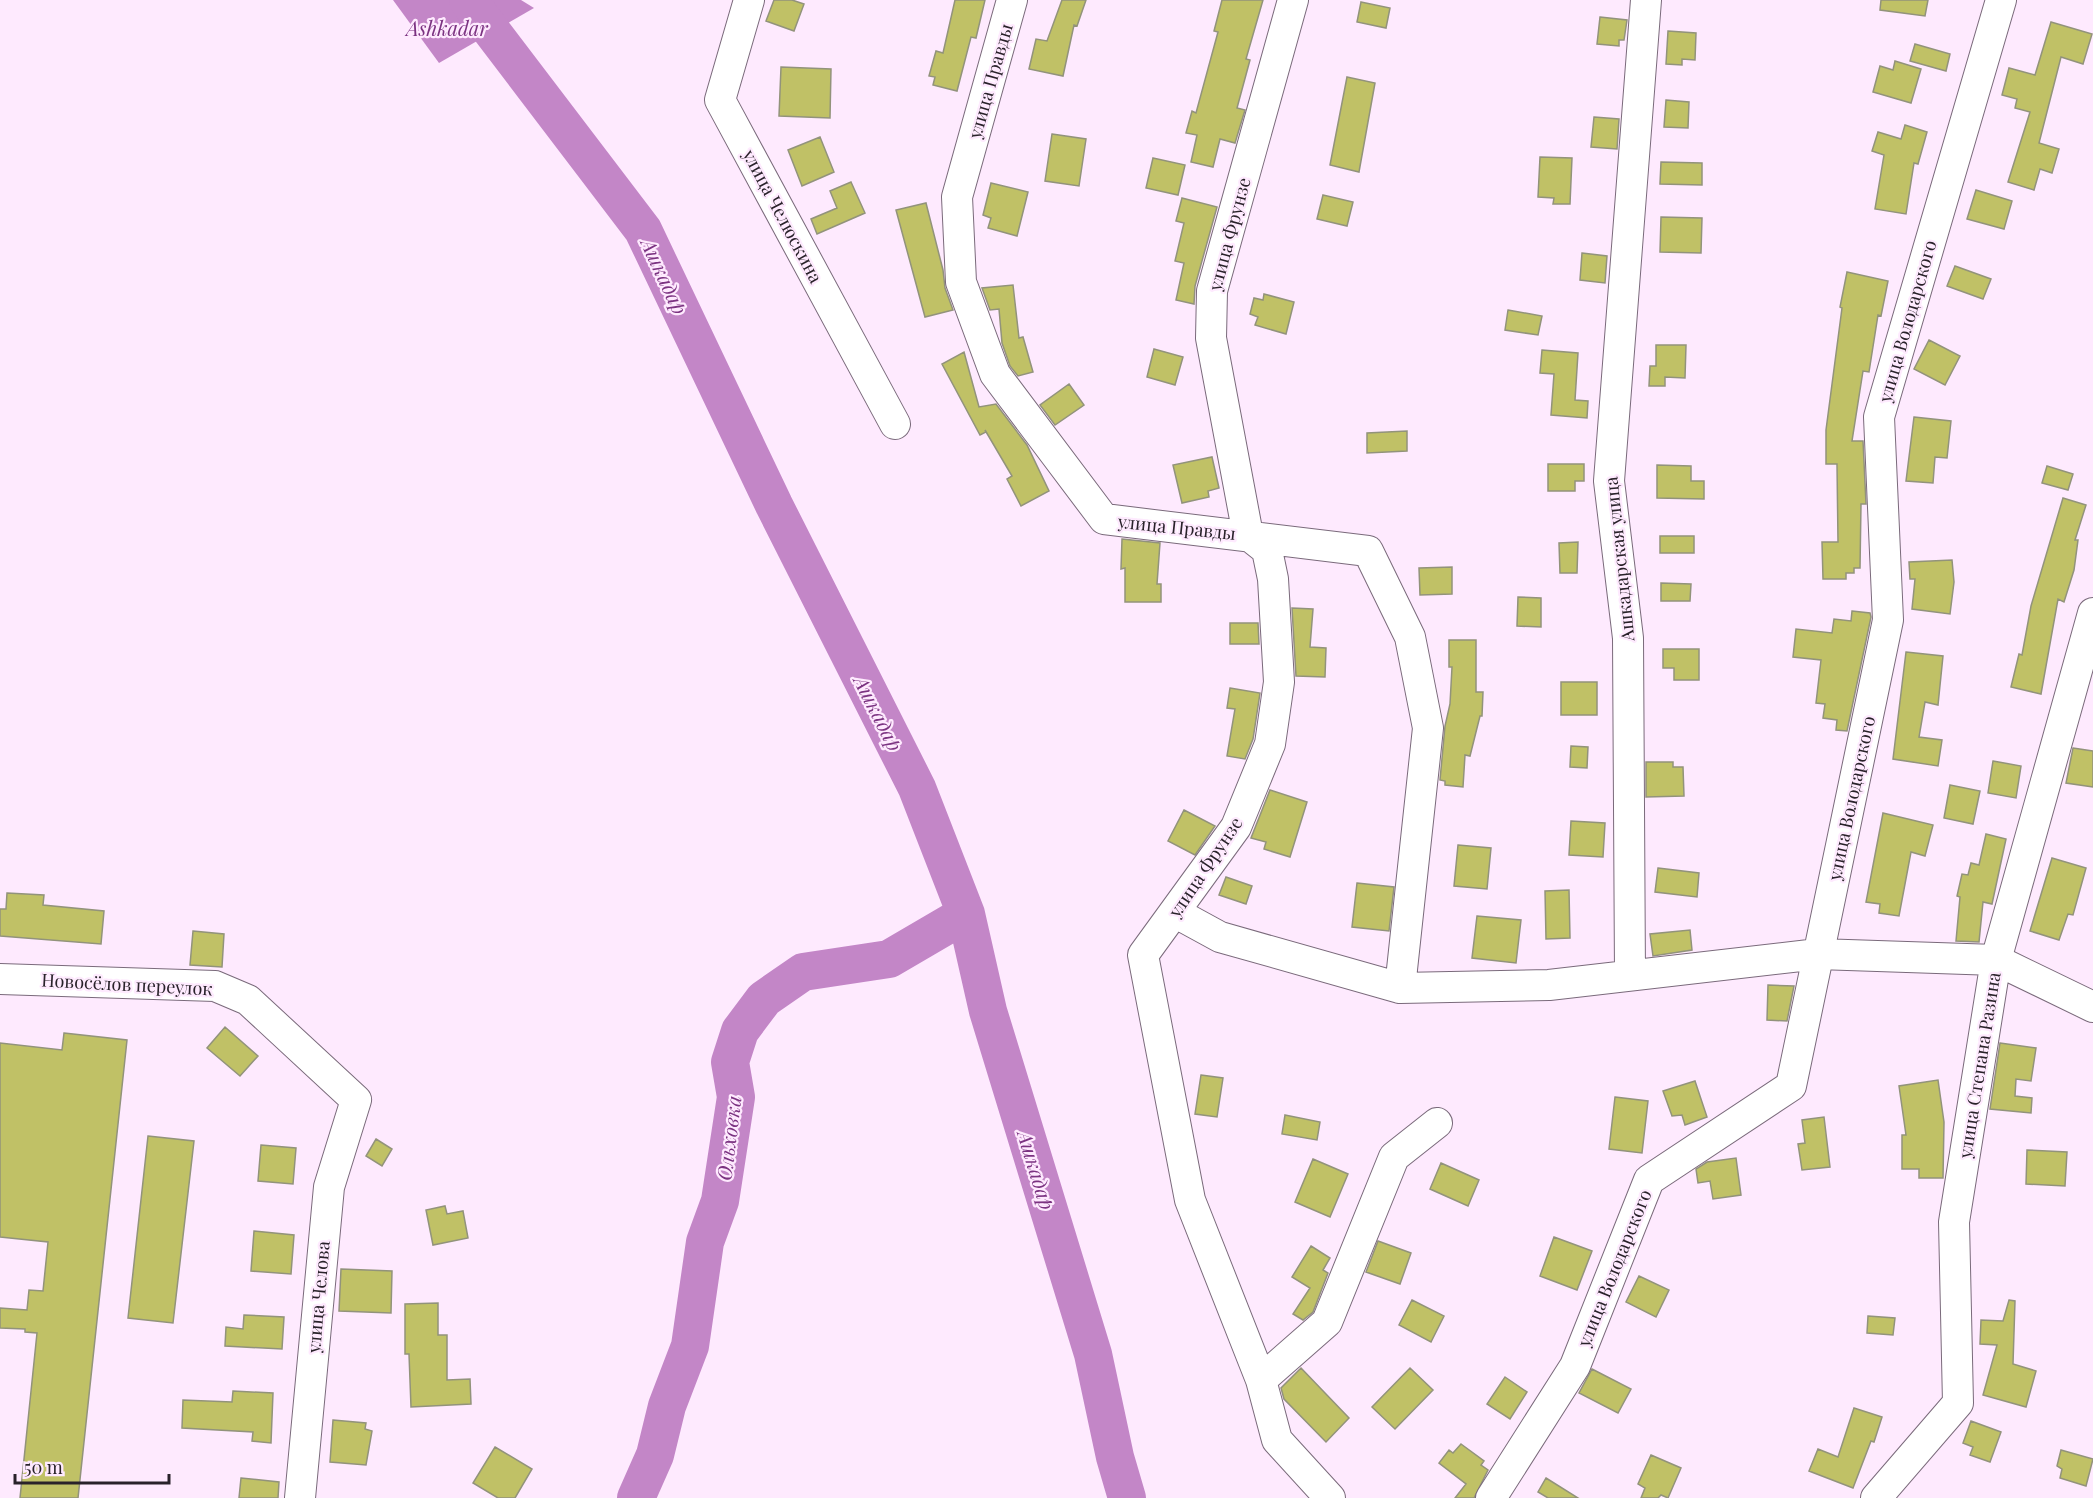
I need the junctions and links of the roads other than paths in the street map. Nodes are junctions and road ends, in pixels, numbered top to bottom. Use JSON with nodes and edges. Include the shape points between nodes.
{"nodes":[{"id":1,"x":749,"y":0,"type":"edge"},
{"id":2,"x":1012,"y":0,"type":"edge"},
{"id":3,"x":1293,"y":0,"type":"edge"},
{"id":4,"x":1646,"y":0,"type":"edge"},
{"id":5,"x":2001,"y":0,"type":"edge"},
{"id":6,"x":895,"y":424,"type":"dead end"},
{"id":7,"x":1248,"y":535,"type":"junction"},
{"id":8,"x":2093,"y":614,"type":"edge"},
{"id":9,"x":1176,"y":913,"type":"junction"},
{"id":10,"x":1818,"y":954,"type":"junction"},
{"id":11,"x":1996,"y":960,"type":"junction"},
{"id":12,"x":1630,"y":975,"type":"junction"},
{"id":13,"x":0,"y":979,"type":"edge"},
{"id":14,"x":1400,"y":988,"type":"junction"},
{"id":15,"x":2093,"y":1007,"type":"edge"},
{"id":16,"x":356,"y":1100,"type":"joint"},
{"id":17,"x":1437,"y":1123,"type":"dead end"},
{"id":18,"x":1262,"y":1380,"type":"junction"},
{"id":19,"x":300,"y":1498,"type":"edge"},
{"id":20,"x":1330,"y":1498,"type":"edge"},
{"id":21,"x":1491,"y":1498,"type":"edge"},
{"id":22,"x":1876,"y":1498,"type":"edge"}],
"edges":[{"from":1,"to":6,"type":"street","name":"улица Челюскина","via":[[720,100]]},
{"from":2,"to":7,"type":"street","name":"улица Правды","via":[[957,197],[961,282],[994,374],[1104,519]]},
{"from":3,"to":7,"type":"street","name":"улица Фрунзе","via":[[1212,291],[1210,338]]},
{"from":4,"to":12,"type":"street","name":"Ашкадарская улица","via":[[1609,481],[1628,638]]},
{"from":5,"to":10,"type":"street","name":"улица Володарского","via":[[1879,417],[1888,620]]},
{"from":7,"to":9,"type":"street","name":"улица Фрунзе","via":[[1267,550],[1273,579],[1279,682],[1270,744],[1236,827]]},
{"from":7,"to":14,"type":"street","name":"улица Правды","via":[[1368,551],[1410,637],[1428,728]]},
{"from":8,"to":11,"type":"street","name":"улица Степана Разина"},
{"from":9,"to":14,"type":"street","via":[[1220,937]]},
{"from":9,"to":18,"type":"street","name":"улица Фрунзе","via":[[1143,955],[1190,1200]]},
{"from":10,"to":11,"type":"street"},
{"from":10,"to":12,"type":"street"},
{"from":10,"to":21,"type":"street","name":"улица Володарского","via":[[1791,1086],[1649,1180],[1575,1366]]},
{"from":11,"to":15,"type":"street"},
{"from":11,"to":22,"type":"street","name":"улица Степана Разина","via":[[1954,1222],[1958,1403]]},
{"from":12,"to":14,"type":"street","via":[[1549,984]]},
{"from":13,"to":16,"type":"street","name":"Новосёлов переулок","via":[[215,986],[248,1000]]},
{"from":16,"to":19,"type":"street","name":"улица Челова","via":[[329,1187]]},
{"from":17,"to":18,"type":"street","via":[[1394,1157],[1327,1322]]},
{"from":18,"to":20,"type":"street","name":"улица Фрунзе","via":[[1277,1440]]}]}
